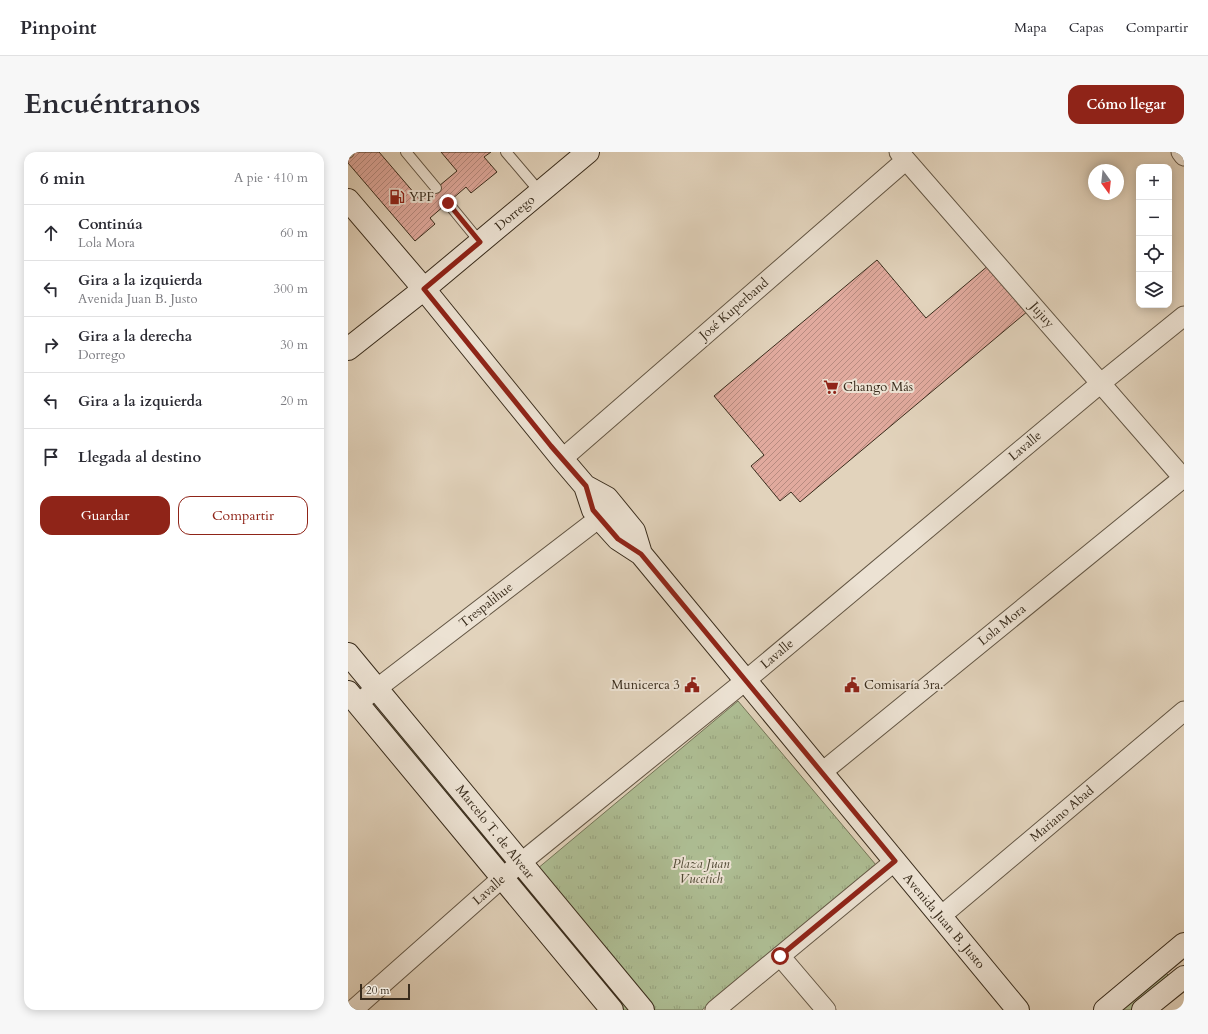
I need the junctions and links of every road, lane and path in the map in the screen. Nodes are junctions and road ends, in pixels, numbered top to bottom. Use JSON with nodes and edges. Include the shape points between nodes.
{"nodes":[{"id":1,"x":406,"y":152,"type":"edge"},
{"id":2,"x":506,"y":152,"type":"edge"},
{"id":3,"x":588,"y":152,"type":"edge"},
{"id":4,"x":1181,"y":152,"type":"edge"},
{"id":5,"x":902,"y":156,"type":"edge"},
{"id":6,"x":1184,"y":156,"type":"edge"},
{"id":7,"x":436,"y":188,"type":"dead end"},
{"id":8,"x":540,"y":192,"type":"junction"},
{"id":9,"x":348,"y":200,"type":"edge"},
{"id":10,"x":448,"y":203,"type":"dead end"},
{"id":11,"x":480,"y":242,"type":"junction"},
{"id":12,"x":424,"y":289,"type":"junction"},
{"id":13,"x":1184,"y":316,"type":"edge"},
{"id":14,"x":348,"y":349,"type":"edge"},
{"id":15,"x":1101,"y":383,"type":"junction"},
{"id":16,"x":562,"y":459,"type":"junction"},
{"id":17,"x":1183,"y":478,"type":"edge"},
{"id":18,"x":606,"y":512,"type":"junction"},
{"id":19,"x":348,"y":654,"type":"edge"},
{"id":20,"x":745,"y":681,"type":"junction"},
{"id":21,"x":377,"y":688,"type":"junction"},
{"id":22,"x":353,"y":698,"type":"edge"},
{"id":23,"x":1184,"y":711,"type":"edge"},
{"id":24,"x":822,"y":773,"type":"junction"},
{"id":25,"x":895,"y":861,"type":"junction"},
{"id":26,"x":520,"y":864,"type":"junction"},
{"id":27,"x":502,"y":878,"type":"junction"},
{"id":28,"x":941,"y":916,"type":"junction"},
{"id":29,"x":1181,"y":952,"type":"edge"},
{"id":30,"x":780,"y":956,"type":"junction"},
{"id":31,"x":1184,"y":977,"type":"edge"},
{"id":32,"x":353,"y":1010,"type":"edge"},
{"id":33,"x":612,"y":1010,"type":"edge"},
{"id":34,"x":643,"y":1010,"type":"edge"},
{"id":35,"x":715,"y":1010,"type":"edge"},
{"id":36,"x":826,"y":1010,"type":"edge"},
{"id":37,"x":1018,"y":1010,"type":"edge"},
{"id":38,"x":1106,"y":1010,"type":"edge"},
{"id":39,"x":1143,"y":1010,"type":"edge"}],
"edges":[{"from":1,"to":7,"type":"lane"},
{"from":2,"to":8,"type":"lane"},
{"from":3,"to":8,"type":"main road","name":"Dorrego"},
{"from":4,"to":6,"type":"street"},
{"from":5,"to":15,"type":"street","name":"Jujuy"},
{"from":5,"to":16,"type":"street","name":"José Kuperband"},
{"from":8,"to":11,"type":"main road","name":"Dorrego"},
{"from":9,"to":12,"type":"main road","name":"Avenida Juan B. Justo"},
{"from":10,"to":11,"type":"lane"},
{"from":11,"to":12,"type":"main road","name":"Dorrego"},
{"from":12,"to":14,"type":"main road","name":"Dorrego"},
{"from":12,"to":16,"type":"main road","name":"Avenida Juan B. Justo"},
{"from":13,"to":15,"type":"street","name":"Lavalle"},
{"from":15,"to":17,"type":"street","name":"Jujuy"},
{"from":15,"to":20,"type":"street","name":"Lavalle"},
{"from":16,"to":18,"type":"main road","name":"Avenida Juan B. Justo","via":[[586,486],[607,498]]},
{"from":17,"to":24,"type":"street","name":"Lola Mora"},
{"from":18,"to":20,"type":"main road","name":"Avenida Juan B. Justo","via":[[634,531],[641,554]]},
{"from":18,"to":21,"type":"street","name":"Trespalihue"},
{"from":19,"to":21,"type":"main road","name":"Marcelo T. de Alvear"},
{"from":20,"to":24,"type":"main road","name":"Avenida Juan B. Justo"},
{"from":20,"to":26,"type":"street","name":"Lavalle"},
{"from":21,"to":22,"type":"street","name":"Trespalihue"},
{"from":21,"to":26,"type":"main road","name":"Marcelo T. de Alvear"},
{"from":22,"to":27,"type":"main road","name":"Marcelo T. de Alvear"},
{"from":23,"to":28,"type":"street","name":"Mariano Abad"},
{"from":24,"to":25,"type":"main road","name":"Avenida Juan B. Justo"},
{"from":25,"to":28,"type":"main road","name":"Avenida Juan B. Justo"},
{"from":25,"to":30,"type":"street"},
{"from":26,"to":27,"type":"street","name":"Lavalle"},
{"from":26,"to":34,"type":"main road","name":"Marcelo T. de Alvear"},
{"from":27,"to":32,"type":"street","name":"Lavalle"},
{"from":27,"to":33,"type":"main road","name":"Marcelo T. de Alvear"},
{"from":28,"to":37,"type":"main road","name":"Avenida Juan B. Justo"},
{"from":29,"to":38,"type":"main road"},
{"from":30,"to":35,"type":"street"},
{"from":30,"to":36,"type":"street"},
{"from":31,"to":39,"type":"main road"}]}
